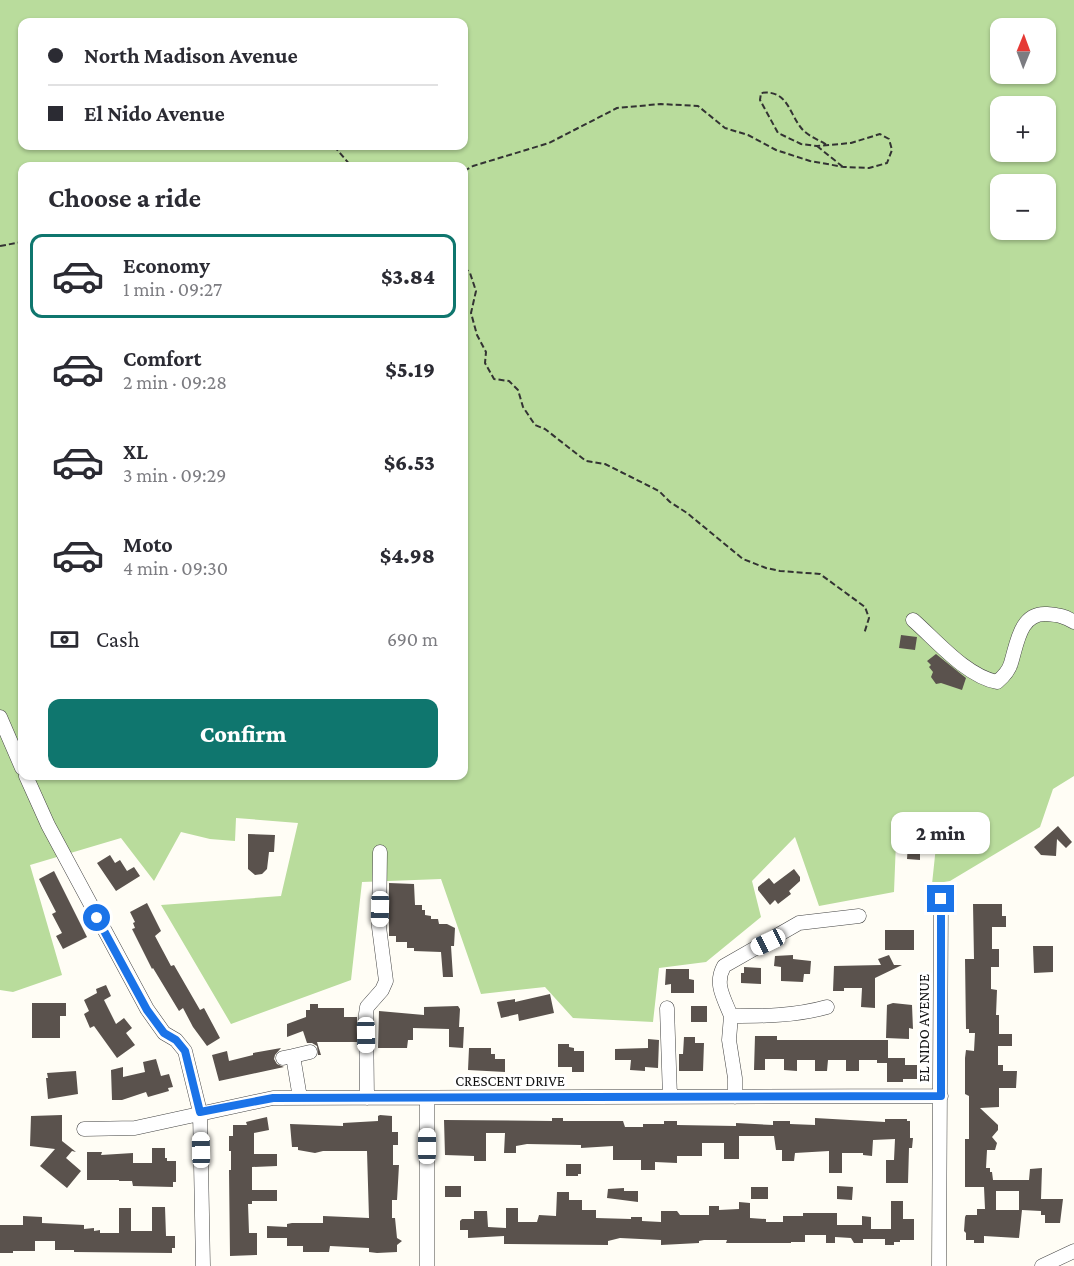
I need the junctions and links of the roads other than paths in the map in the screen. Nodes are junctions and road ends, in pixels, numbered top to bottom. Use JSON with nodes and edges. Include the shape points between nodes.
{"nodes":[{"id":1,"x":912,"y":620,"type":"dead end"},
{"id":2,"x":1074,"y":622,"type":"edge"},
{"id":3,"x":0,"y":717,"type":"edge"},
{"id":4,"x":18,"y":759,"type":"edge"},
{"id":5,"x":28,"y":780,"type":"edge"},
{"id":6,"x":380,"y":852,"type":"dead end"},
{"id":7,"x":941,"y":899,"type":"dead end"},
{"id":8,"x":859,"y":916,"type":"dead end"},
{"id":9,"x":827,"y":1007,"type":"dead end"},
{"id":10,"x":667,"y":1008,"type":"dead end"},
{"id":11,"x":731,"y":1016,"type":"junction"},
{"id":12,"x":310,"y":1052,"type":"dead end"},
{"id":13,"x":941,"y":1096,"type":"junction"},
{"id":14,"x":670,"y":1097,"type":"junction"},
{"id":15,"x":735,"y":1097,"type":"junction"},
{"id":16,"x":300,"y":1098,"type":"junction"},
{"id":17,"x":367,"y":1098,"type":"junction"},
{"id":18,"x":427,"y":1098,"type":"junction"},
{"id":19,"x":200,"y":1112,"type":"junction"},
{"id":20,"x":84,"y":1129,"type":"dead end"},
{"id":21,"x":1074,"y":1251,"type":"edge"},
{"id":22,"x":203,"y":1266,"type":"edge"},
{"id":23,"x":427,"y":1266,"type":"edge"},
{"id":24,"x":939,"y":1266,"type":"edge"},
{"id":25,"x":1042,"y":1266,"type":"edge"}],
"edges":[{"from":1,"to":2,"type":"street","via":[[971,671],[984,680],[997,682],[1011,665],[1020,632],[1028,622],[1040,614],[1064,616]]},
{"from":3,"to":4,"type":"street"},
{"from":5,"to":19,"type":"street","via":[[63,855],[147,1010],[164,1033],[185,1051]]},
{"from":6,"to":17,"type":"street","via":[[379,927],[386,981],[367,1007]]},
{"from":7,"to":13,"type":"street","name":"EL NIDO AVENUE"},
{"from":8,"to":11,"type":"street","via":[[799,922],[723,966],[718,976]]},
{"from":9,"to":11,"type":"street","via":[[793,1015]]},
{"from":10,"to":14,"type":"street"},
{"from":11,"to":15,"type":"street","via":[[729,1040]]},
{"from":12,"to":16,"type":"street","via":[[288,1057]]},
{"from":13,"to":15,"type":"street","name":"CRESCENT DRIVE"},
{"from":13,"to":24,"type":"street","name":"EL NIDO AVENUE"},
{"from":14,"to":15,"type":"street","name":"CRESCENT DRIVE"},
{"from":14,"to":18,"type":"street","name":"CRESCENT DRIVE"},
{"from":16,"to":17,"type":"street","name":"CRESCENT DRIVE"},
{"from":16,"to":19,"type":"street","name":"CRESCENT DRIVE","via":[[273,1098]]},
{"from":17,"to":18,"type":"street","name":"CRESCENT DRIVE"},
{"from":18,"to":23,"type":"street"},
{"from":19,"to":20,"type":"street","name":"CRESCENT DRIVE","via":[[135,1128]]},
{"from":19,"to":22,"type":"street"},
{"from":21,"to":25,"type":"street"}]}
